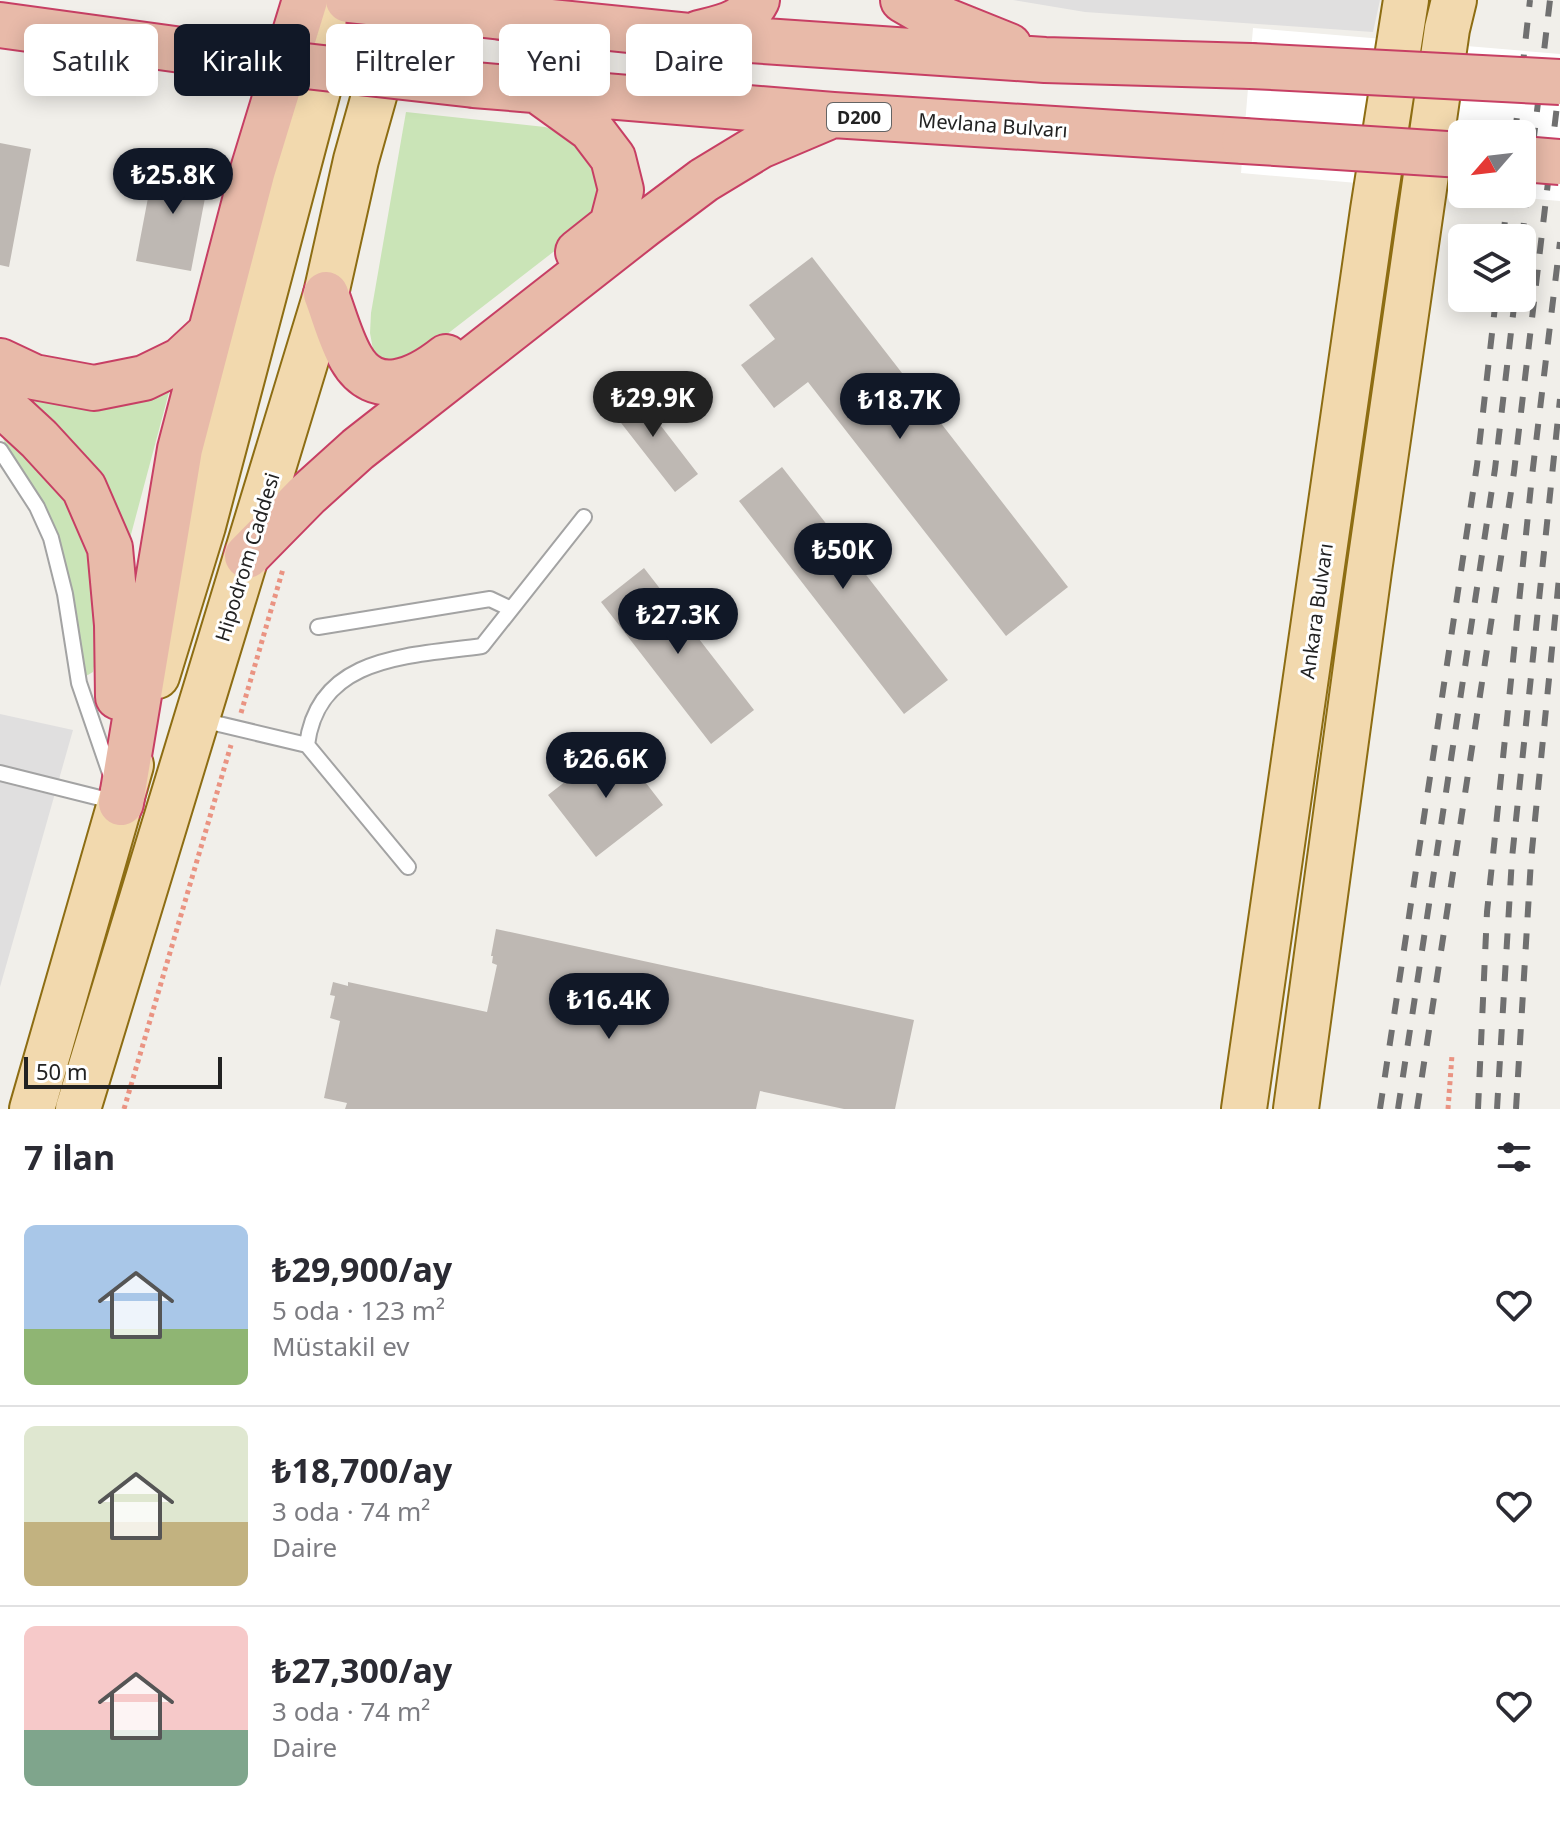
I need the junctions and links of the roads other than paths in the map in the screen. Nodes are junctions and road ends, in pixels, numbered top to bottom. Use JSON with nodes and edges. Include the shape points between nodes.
{"nodes":[{"id":1,"x":305,"y":0,"type":"edge"},
{"id":2,"x":342,"y":0,"type":"edge"},
{"id":3,"x":348,"y":0,"type":"edge"},
{"id":4,"x":401,"y":0,"type":"edge"},
{"id":5,"x":757,"y":0,"type":"edge"},
{"id":6,"x":903,"y":0,"type":"edge"},
{"id":7,"x":1406,"y":0,"type":"edge"},
{"id":8,"x":1454,"y":0,"type":"edge"},
{"id":9,"x":736,"y":24,"type":"edge"},
{"id":10,"x":626,"y":30,"type":"edge"},
{"id":11,"x":11,"y":33,"type":"edge"},
{"id":12,"x":752,"y":40,"type":"edge"},
{"id":13,"x":1045,"y":60,"type":"junction"},
{"id":14,"x":1560,"y":82,"type":"edge"},
{"id":15,"x":499,"y":87,"type":"edge"},
{"id":16,"x":546,"y":96,"type":"edge"},
{"id":17,"x":600,"y":96,"type":"edge"},
{"id":18,"x":833,"y":115,"type":"junction"},
{"id":19,"x":1448,"y":154,"type":"edge"},
{"id":20,"x":1536,"y":160,"type":"edge"},
{"id":21,"x":1560,"y":162,"type":"edge"},
{"id":22,"x":326,"y":294,"type":"junction"},
{"id":23,"x":208,"y":335,"type":"junction"},
{"id":24,"x":0,"y":361,"type":"edge"},
{"id":25,"x":0,"y":403,"type":"edge"},
{"id":26,"x":0,"y":450,"type":"edge"},
{"id":27,"x":584,"y":517,"type":"dead end"},
{"id":28,"x":267,"y":555,"type":"junction"},
{"id":29,"x":511,"y":609,"type":"junction"},
{"id":30,"x":318,"y":627,"type":"dead end"},
{"id":31,"x":217,"y":724,"type":"junction"},
{"id":32,"x":307,"y":745,"type":"junction"},
{"id":33,"x":0,"y":773,"type":"edge"},
{"id":34,"x":121,"y":803,"type":"junction"},
{"id":35,"x":408,"y":867,"type":"dead end"},
{"id":36,"x":32,"y":1109,"type":"edge"},
{"id":37,"x":78,"y":1109,"type":"edge"},
{"id":38,"x":1244,"y":1109,"type":"edge"},
{"id":39,"x":1296,"y":1109,"type":"edge"}],
"edges":[{"from":1,"to":23,"type":"highway"},
{"from":2,"to":34,"type":"main road","via":[[203,526]]},
{"from":3,"to":10,"type":"highway","bridge":true},
{"from":4,"to":22,"type":"main road","name":"Hipodrom Caddesi","via":[[356,160]]},
{"from":5,"to":9,"type":"highway"},
{"from":6,"to":13,"type":"highway"},
{"from":7,"to":38,"type":"main road","name":"Ankara Bulvarı"},
{"from":8,"to":39,"type":"main road"},
{"from":11,"to":15,"type":"highway","name":"Mevlana Bulvarı","number":"D200","bridge":true},
{"from":12,"to":13,"type":"highway"},
{"from":13,"to":14,"type":"highway","bridge":true},
{"from":16,"to":22,"type":"highway","via":[[591,129],[613,158],[621,190],[612,225],[424,374],[402,382],[377,381],[362,373],[350,357]]},
{"from":17,"to":18,"type":"highway","name":"Mevlana Bulvarı","number":"D200"},
{"from":18,"to":19,"type":"highway","name":"Mevlana Bulvarı","number":"D200","bridge":true},
{"from":18,"to":28,"type":"highway","via":[[760,146],[644,225],[358,449],[307,495]]},
{"from":20,"to":21,"type":"highway","bridge":true},
{"from":22,"to":28,"type":"main road","name":"Hipodrom Caddesi"},
{"from":23,"to":24,"type":"highway","via":[[181,360],[144,378],[94,388],[34,377]]},
{"from":23,"to":34,"type":"highway","via":[[180,449]]},
{"from":25,"to":34,"type":"highway","via":[[84,488],[110,548]]},
{"from":26,"to":34,"type":"lane","via":[[51,538],[79,683]]},
{"from":27,"to":29,"type":"lane"},
{"from":28,"to":31,"type":"main road","name":"Hipodrom Caddesi"},
{"from":29,"to":30,"type":"lane","via":[[490,599]]},
{"from":29,"to":32,"type":"lane","via":[[482,646],[400,658],[348,675],[322,698]]},
{"from":31,"to":32,"type":"lane"},
{"from":31,"to":37,"type":"main road","name":"Hipodrom Caddesi"},
{"from":32,"to":35,"type":"lane"},
{"from":33,"to":34,"type":"lane"},
{"from":34,"to":36,"type":"main road"}]}
